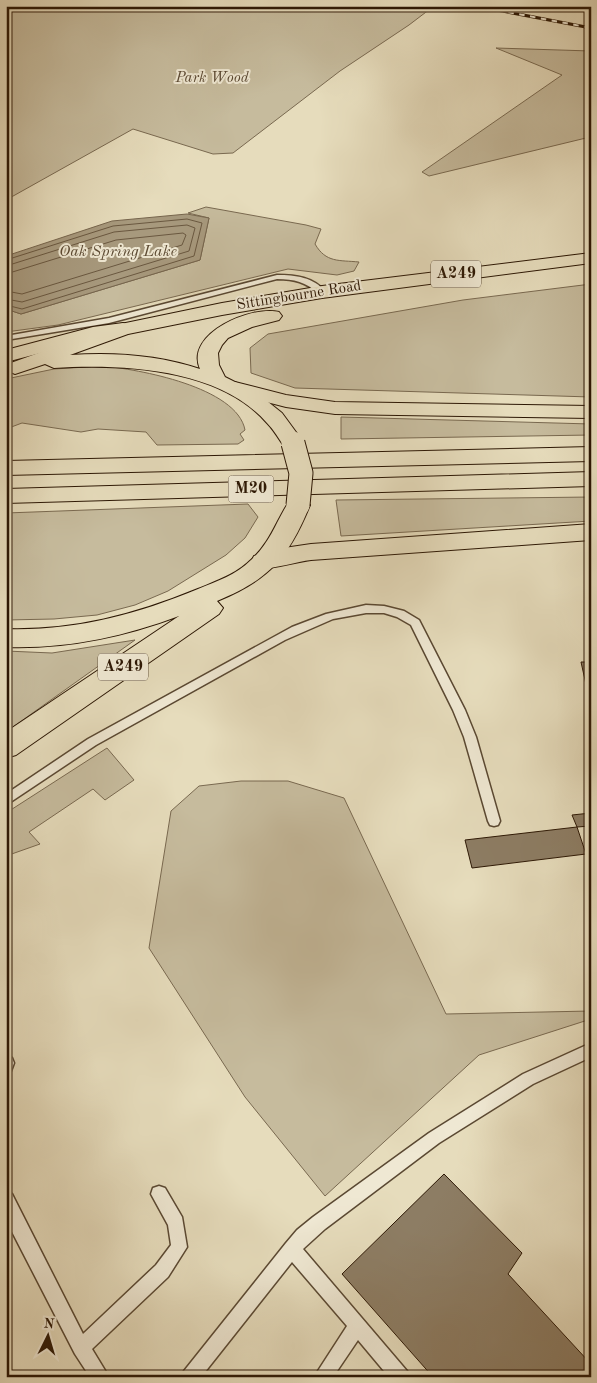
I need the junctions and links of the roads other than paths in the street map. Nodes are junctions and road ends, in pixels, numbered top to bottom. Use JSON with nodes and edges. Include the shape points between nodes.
{"nodes":[{"id":1,"x":591,"y":258,"type":"edge"},
{"id":2,"x":591,"y":272,"type":"edge"},
{"id":3,"x":322,"y":292,"type":"junction"},
{"id":4,"x":6,"y":338,"type":"edge"},
{"id":5,"x":9,"y":365,"type":"edge"},
{"id":6,"x":225,"y":384,"type":"junction"},
{"id":7,"x":591,"y":412,"type":"edge"},
{"id":8,"x":591,"y":454,"type":"edge"},
{"id":9,"x":6,"y":468,"type":"edge"},
{"id":10,"x":591,"y":479,"type":"edge"},
{"id":11,"x":6,"y":496,"type":"edge"},
{"id":12,"x":591,"y":532,"type":"edge"},
{"id":13,"x":263,"y":562,"type":"junction"},
{"id":14,"x":237,"y":584,"type":"junction"},
{"id":15,"x":6,"y":638,"type":"edge"},
{"id":16,"x":6,"y":747,"type":"edge"},
{"id":17,"x":6,"y":800,"type":"edge"},
{"id":18,"x":494,"y":822,"type":"dead end"},
{"id":19,"x":591,"y":1050,"type":"edge"},
{"id":20,"x":159,"y":1194,"type":"dead end"},
{"id":21,"x":6,"y":1200,"type":"edge"},
{"id":22,"x":292,"y":1249,"type":"junction"},
{"id":23,"x":357,"y":1326,"type":"junction"},
{"id":24,"x":82,"y":1348,"type":"junction"},
{"id":25,"x":100,"y":1377,"type":"edge"},
{"id":26,"x":190,"y":1377,"type":"edge"},
{"id":27,"x":323,"y":1377,"type":"edge"},
{"id":28,"x":401,"y":1377,"type":"edge"}],
"edges":[{"from":1,"to":3,"type":"highway","name":"Sittingbourne Road","number":"A249"},
{"from":2,"to":6,"type":"highway","name":"Sittingbourne Road","number":"A249","via":[[480,284],[252,320],[227,331],[211,345],[206,359],[209,370]]},
{"from":3,"to":4,"type":"lane","via":[[309,281],[277,277],[172,306],[51,333]]},
{"from":3,"to":5,"type":"highway","name":"Sittingbourne Road","number":"A249","via":[[123,329]]},
{"from":5,"to":6,"type":"highway","via":[[113,361],[160,366]]},
{"from":6,"to":7,"type":"highway","via":[[286,401],[335,408]]},
{"from":6,"to":13,"type":"highway","bridge":true,"via":[[266,409],[279,422],[293,442],[300,460],[302,472],[298,505],[283,538]]},
{"from":8,"to":9,"type":"highway","number":"M20"},
{"from":10,"to":11,"type":"highway","number":"M20"},
{"from":12,"to":13,"type":"highway","via":[[311,552]]},
{"from":13,"to":14,"type":"highway"},
{"from":14,"to":15,"type":"highway","via":[[159,616],[109,630],[61,637]]},
{"from":14,"to":16,"type":"highway","number":"A249","via":[[217,602]]},
{"from":17,"to":18,"type":"lane","via":[[92,742],[280,637],[336,614],[374,609],[396,612],[415,623],[470,737]]},
{"from":19,"to":22,"type":"lane","via":[[528,1079],[434,1138],[319,1223]]},
{"from":20,"to":24,"type":"lane","via":[[176,1223],[179,1247],[162,1271]]},
{"from":21,"to":24,"type":"lane"},
{"from":22,"to":23,"type":"lane"},
{"from":22,"to":26,"type":"lane"},
{"from":23,"to":27,"type":"lane"},
{"from":23,"to":28,"type":"lane"},
{"from":24,"to":25,"type":"lane"}]}
